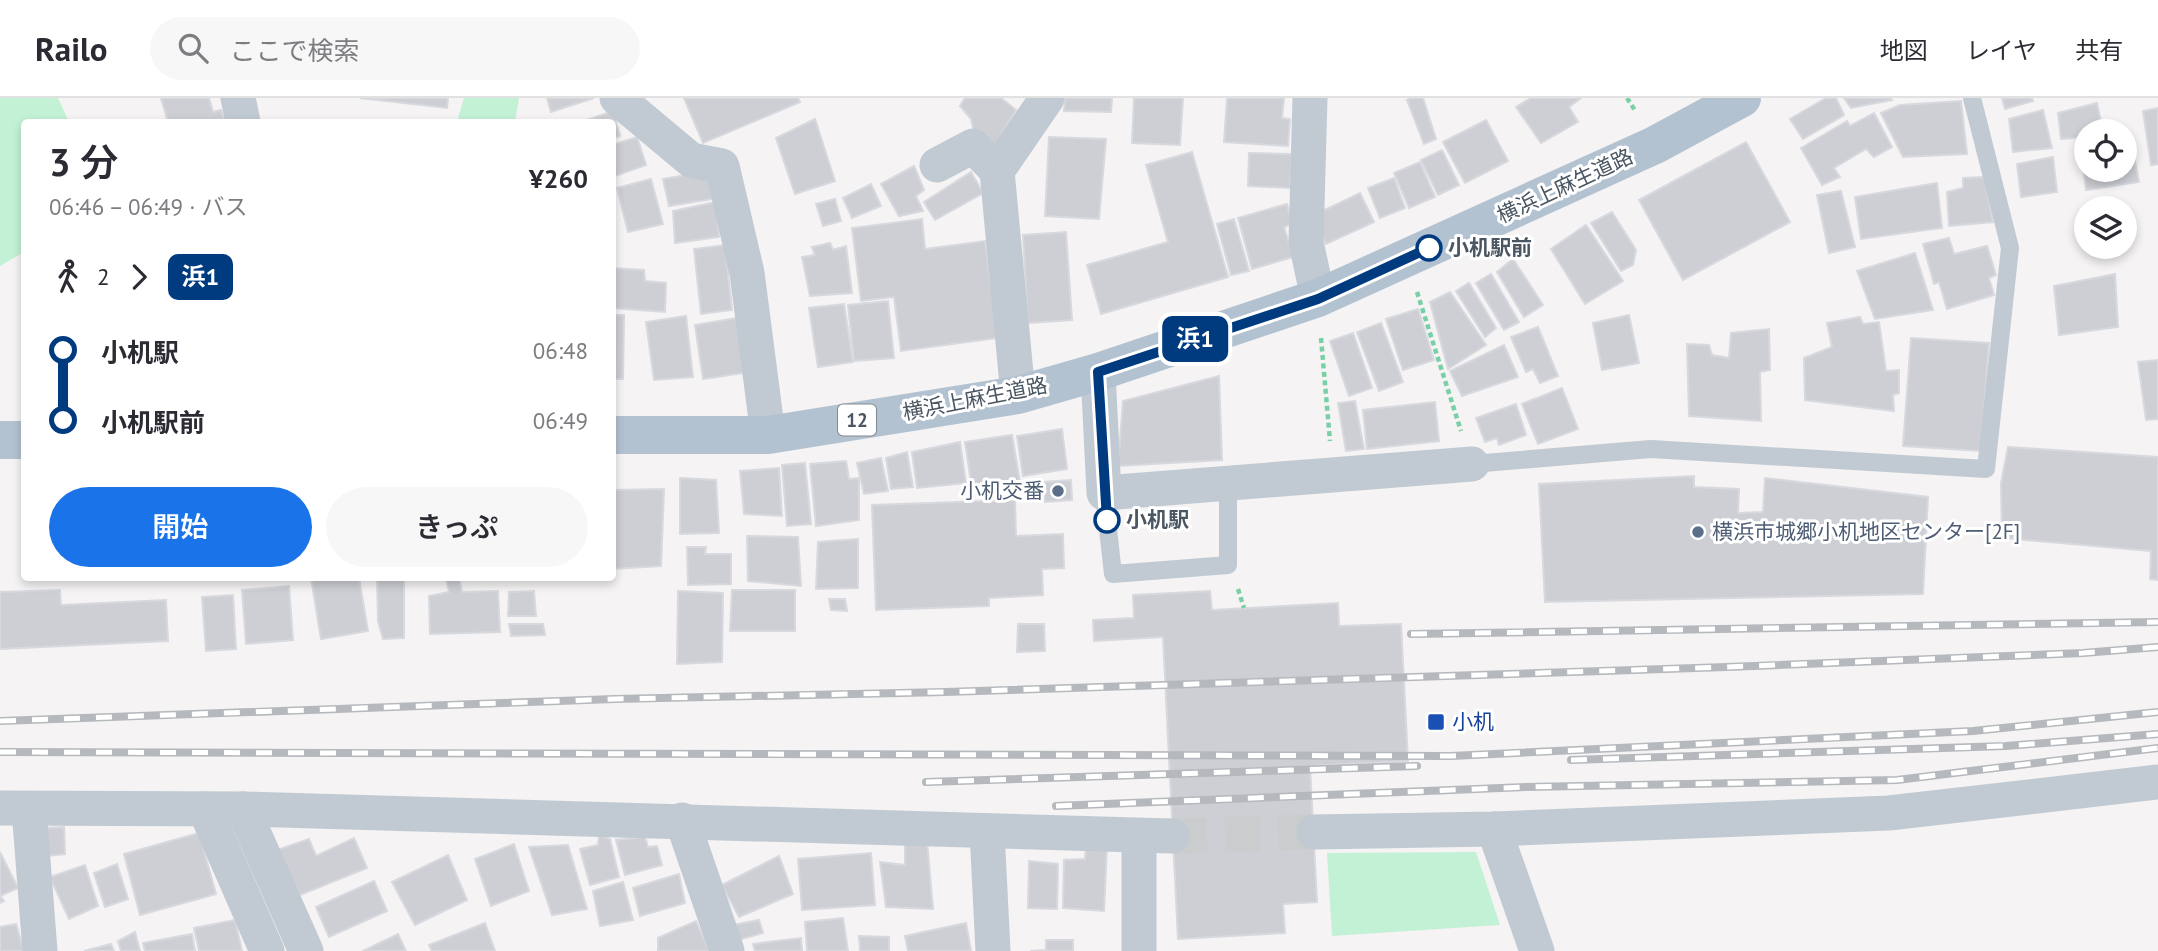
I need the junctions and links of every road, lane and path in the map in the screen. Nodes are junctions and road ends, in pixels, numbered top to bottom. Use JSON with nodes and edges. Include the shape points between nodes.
{"nodes":[{"id":1,"x":238,"y":98,"type":"edge"},
{"id":2,"x":617,"y":98,"type":"edge"},
{"id":3,"x":1047,"y":98,"type":"edge"},
{"id":4,"x":1310,"y":98,"type":"edge"},
{"id":5,"x":1742,"y":98,"type":"edge"},
{"id":6,"x":1972,"y":98,"type":"edge"},
{"id":7,"x":242,"y":119,"type":"edge"},
{"id":8,"x":937,"y":165,"type":"dead end"},
{"id":9,"x":997,"y":171,"type":"junction"},
{"id":10,"x":1406,"y":258,"type":"junction"},
{"id":11,"x":1318,"y":299,"type":"junction"},
{"id":12,"x":1098,"y":372,"type":"junction"},
{"id":13,"x":1018,"y":395,"type":"junction"},
{"id":14,"x":616,"y":435,"type":"edge"},
{"id":15,"x":768,"y":435,"type":"junction"},
{"id":16,"x":0,"y":440,"type":"edge"},
{"id":17,"x":21,"y":440,"type":"edge"},
{"id":18,"x":1472,"y":464,"type":"junction"},
{"id":19,"x":1333,"y":475,"type":"junction"},
{"id":20,"x":1228,"y":483,"type":"junction"},
{"id":21,"x":1104,"y":493,"type":"junction"},
{"id":22,"x":2158,"y":782,"type":"edge"},
{"id":23,"x":14,"y":809,"type":"edge"},
{"id":24,"x":205,"y":809,"type":"junction"},
{"id":25,"x":243,"y":809,"type":"junction"},
{"id":26,"x":682,"y":820,"type":"junction"},
{"id":27,"x":1494,"y":829,"type":"junction"},
{"id":28,"x":987,"y":831,"type":"junction"},
{"id":29,"x":1314,"y":832,"type":"tunnel mouth"},
{"id":30,"x":40,"y":951,"type":"edge"},
{"id":31,"x":267,"y":951,"type":"edge"},
{"id":32,"x":306,"y":951,"type":"edge"},
{"id":33,"x":727,"y":951,"type":"edge"},
{"id":34,"x":993,"y":951,"type":"edge"},
{"id":35,"x":1139,"y":951,"type":"edge"},
{"id":36,"x":1537,"y":951,"type":"edge"}],
"edges":[{"from":1,"to":7,"type":"street"},
{"from":2,"to":15,"type":"street","via":[[691,160],[722,166],[747,273]]},
{"from":3,"to":9,"type":"street"},
{"from":4,"to":11,"type":"street","via":[[1306,242]]},
{"from":5,"to":10,"type":"main road","name":"横浜上麻生道路","number":"12","via":[[1655,145]]},
{"from":6,"to":18,"type":"lane","via":[[2010,247],[1986,469],[1651,449]]},
{"from":8,"to":9,"type":"street","via":[[973,146]]},
{"from":9,"to":13,"type":"street"},
{"from":10,"to":11,"type":"main road","name":"横浜上麻生道路","number":"12"},
{"from":10,"to":18,"type":"path"},
{"from":11,"to":12,"type":"main road","name":"横浜上麻生道路","number":"12"},
{"from":11,"to":19,"type":"path"},
{"from":12,"to":13,"type":"main road","name":"横浜上麻生道路","number":"12"},
{"from":12,"to":21,"type":"street"},
{"from":13,"to":15,"type":"main road","name":"横浜上麻生道路","number":"12"},
{"from":14,"to":15,"type":"main road","name":"横浜上麻生道路","number":"12"},
{"from":16,"to":17,"type":"main road"},
{"from":18,"to":19,"type":"street"},
{"from":19,"to":20,"type":"street"},
{"from":20,"to":21,"type":"street"},
{"from":20,"to":21,"type":"lane","via":[[1228,565],[1189,570],[1113,574]]},
{"from":22,"to":27,"type":"street","via":[[1889,813]]},
{"from":23,"to":24,"type":"street"},
{"from":23,"to":30,"type":"street"},
{"from":24,"to":25,"type":"street"},
{"from":24,"to":31,"type":"street"},
{"from":25,"to":26,"type":"street"},
{"from":25,"to":32,"type":"street"},
{"from":26,"to":28,"type":"street"},
{"from":26,"to":33,"type":"street"},
{"from":27,"to":29,"type":"street"},
{"from":27,"to":36,"type":"street"},
{"from":28,"to":34,"type":"street"},
{"from":28,"to":35,"type":"street","via":[[1156,836]]}]}
